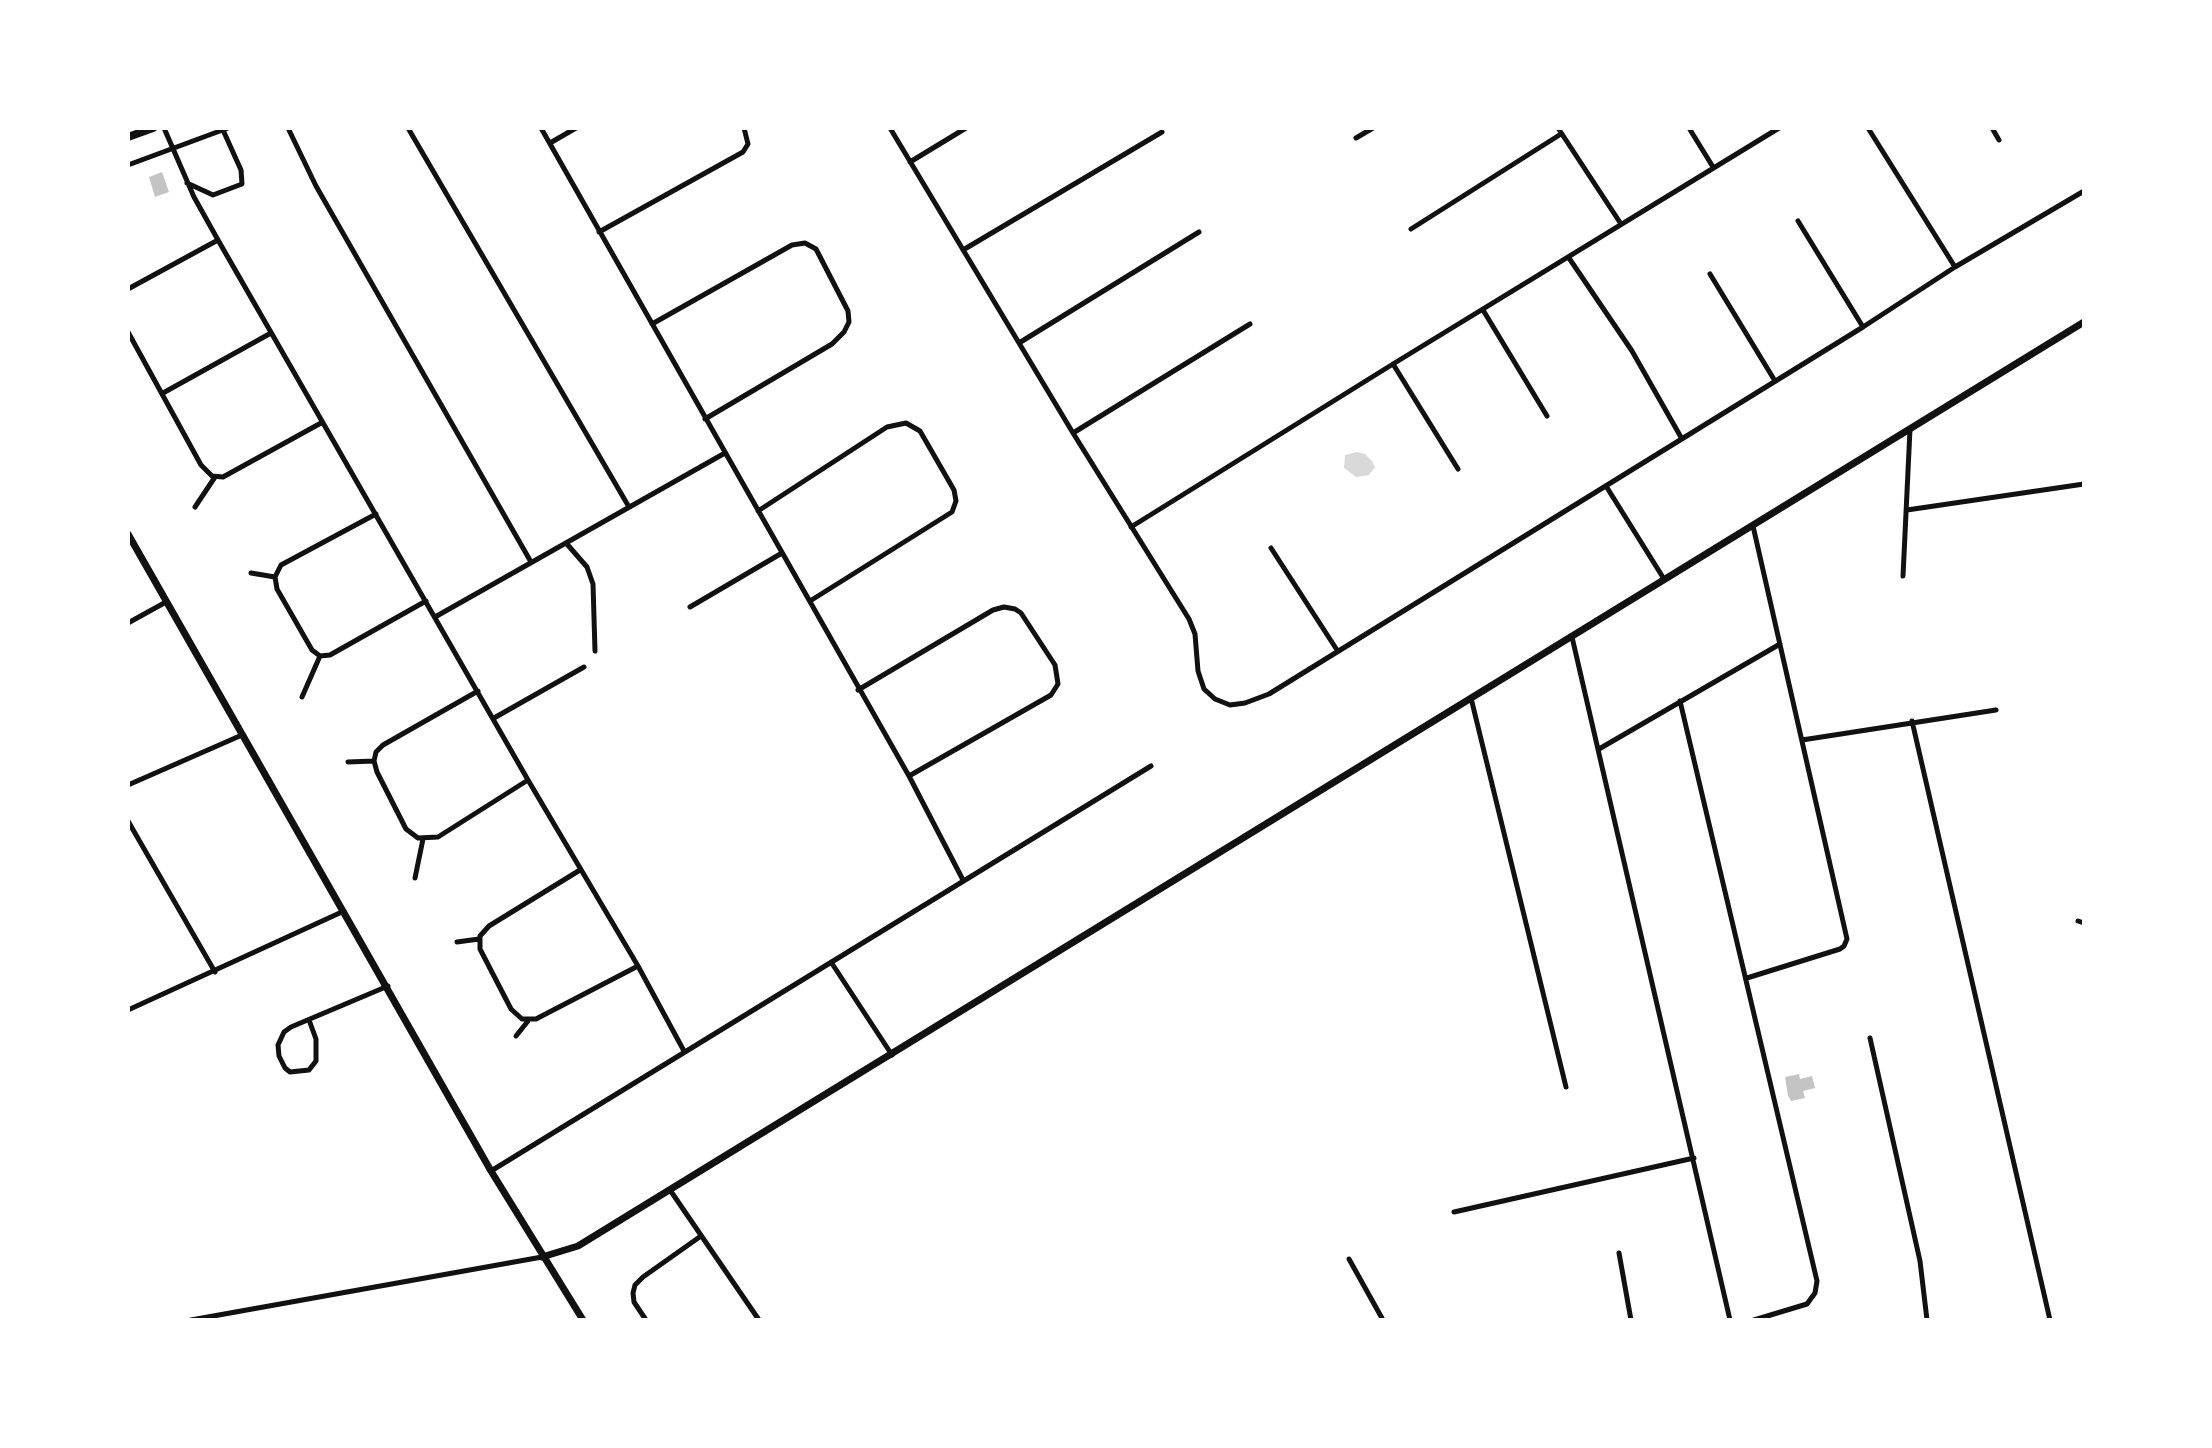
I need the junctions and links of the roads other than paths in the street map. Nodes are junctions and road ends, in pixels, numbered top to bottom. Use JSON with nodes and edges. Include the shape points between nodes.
{"nodes":[{"id":1,"x":153,"y":128,"type":"edge"},
{"id":2,"x":164,"y":128,"type":"edge"},
{"id":3,"x":288,"y":128,"type":"edge"},
{"id":4,"x":408,"y":128,"type":"edge"},
{"id":5,"x":541,"y":128,"type":"edge"},
{"id":6,"x":576,"y":128,"type":"edge"},
{"id":7,"x":744,"y":128,"type":"edge"},
{"id":8,"x":890,"y":128,"type":"edge"},
{"id":9,"x":966,"y":128,"type":"edge"},
{"id":10,"x":1373,"y":128,"type":"edge"},
{"id":11,"x":1689,"y":128,"type":"edge"},
{"id":12,"x":1779,"y":128,"type":"edge"},
{"id":13,"x":1868,"y":128,"type":"edge"},
{"id":14,"x":1992,"y":128,"type":"edge"},
{"id":15,"x":225,"y":129,"type":"edge"},
{"id":16,"x":1560,"y":131,"type":"edge"},
{"id":17,"x":1162,"y":132,"type":"dead end"},
{"id":18,"x":128,"y":137,"type":"edge"},
{"id":19,"x":1356,"y":138,"type":"dead end"},
{"id":20,"x":1999,"y":140,"type":"dead end"},
{"id":21,"x":550,"y":143,"type":"junction"},
{"id":22,"x":172,"y":149,"type":"junction"},
{"id":23,"x":910,"y":162,"type":"junction"},
{"id":24,"x":128,"y":165,"type":"edge"},
{"id":25,"x":1713,"y":167,"type":"junction"},
{"id":26,"x":187,"y":183,"type":"junction"},
{"id":27,"x":2084,"y":191,"type":"edge"},
{"id":28,"x":1798,"y":221,"type":"dead end"},
{"id":29,"x":1621,"y":224,"type":"junction"},
{"id":30,"x":1411,"y":229,"type":"dead end"},
{"id":31,"x":599,"y":232,"type":"junction"},
{"id":32,"x":1199,"y":232,"type":"dead end"},
{"id":33,"x":218,"y":240,"type":"junction"},
{"id":34,"x":963,"y":250,"type":"junction"},
{"id":35,"x":1569,"y":258,"type":"junction"},
{"id":36,"x":1955,"y":267,"type":"junction"},
{"id":37,"x":1710,"y":274,"type":"dead end"},
{"id":38,"x":128,"y":289,"type":"edge"},
{"id":39,"x":1483,"y":310,"type":"junction"},
{"id":40,"x":2084,"y":322,"type":"edge"},
{"id":41,"x":652,"y":324,"type":"junction"},
{"id":42,"x":1250,"y":324,"type":"dead end"},
{"id":43,"x":1863,"y":327,"type":"junction"},
{"id":44,"x":128,"y":332,"type":"edge"},
{"id":45,"x":271,"y":333,"type":"junction"},
{"id":46,"x":1019,"y":343,"type":"junction"},
{"id":47,"x":1393,"y":364,"type":"junction"},
{"id":48,"x":1775,"y":381,"type":"junction"},
{"id":49,"x":163,"y":393,"type":"junction"},
{"id":50,"x":1547,"y":416,"type":"dead end"},
{"id":51,"x":705,"y":419,"type":"junction"},
{"id":52,"x":321,"y":423,"type":"junction"},
{"id":53,"x":1910,"y":429,"type":"junction"},
{"id":54,"x":1073,"y":433,"type":"junction"},
{"id":55,"x":1682,"y":439,"type":"junction"},
{"id":56,"x":725,"y":453,"type":"junction"},
{"id":57,"x":1458,"y":469,"type":"dead end"},
{"id":58,"x":215,"y":477,"type":"junction"},
{"id":59,"x":2084,"y":484,"type":"edge"},
{"id":60,"x":1606,"y":486,"type":"junction"},
{"id":61,"x":195,"y":507,"type":"dead end"},
{"id":62,"x":629,"y":507,"type":"junction"},
{"id":63,"x":1907,"y":510,"type":"junction"},
{"id":64,"x":758,"y":511,"type":"junction"},
{"id":65,"x":376,"y":514,"type":"junction"},
{"id":66,"x":1752,"y":525,"type":"junction"},
{"id":67,"x":1131,"y":527,"type":"junction"},
{"id":68,"x":128,"y":534,"type":"edge"},
{"id":69,"x":566,"y":543,"type":"junction"},
{"id":70,"x":1271,"y":548,"type":"dead end"},
{"id":71,"x":782,"y":553,"type":"junction"},
{"id":72,"x":531,"y":562,"type":"junction"},
{"id":73,"x":251,"y":573,"type":"dead end"},
{"id":74,"x":1903,"y":576,"type":"dead end"},
{"id":75,"x":275,"y":577,"type":"junction"},
{"id":76,"x":1664,"y":579,"type":"junction"},
{"id":77,"x":426,"y":601,"type":"junction"},
{"id":78,"x":810,"y":601,"type":"junction"},
{"id":79,"x":166,"y":602,"type":"junction"},
{"id":80,"x":690,"y":607,"type":"dead end"},
{"id":81,"x":435,"y":617,"type":"junction"},
{"id":82,"x":128,"y":623,"type":"edge"},
{"id":83,"x":1572,"y":636,"type":"junction"},
{"id":84,"x":1780,"y":644,"type":"junction"},
{"id":85,"x":1337,"y":650,"type":"junction"},
{"id":86,"x":595,"y":651,"type":"dead end"},
{"id":87,"x":320,"y":656,"type":"junction"},
{"id":88,"x":584,"y":667,"type":"dead end"},
{"id":89,"x":858,"y":690,"type":"junction"},
{"id":90,"x":478,"y":691,"type":"junction"},
{"id":91,"x":302,"y":697,"type":"dead end"},
{"id":92,"x":1471,"y":698,"type":"junction"},
{"id":93,"x":1680,"y":701,"type":"junction"},
{"id":94,"x":1996,"y":710,"type":"dead end"},
{"id":95,"x":494,"y":718,"type":"junction"},
{"id":96,"x":1912,"y":721,"type":"junction"},
{"id":97,"x":242,"y":735,"type":"junction"},
{"id":98,"x":1802,"y":740,"type":"junction"},
{"id":99,"x":1599,"y":749,"type":"junction"},
{"id":100,"x":374,"y":761,"type":"junction"},
{"id":101,"x":348,"y":762,"type":"dead end"},
{"id":102,"x":1151,"y":766,"type":"dead end"},
{"id":103,"x":909,"y":776,"type":"junction"},
{"id":104,"x":528,"y":780,"type":"junction"},
{"id":105,"x":128,"y":785,"type":"edge"},
{"id":106,"x":128,"y":821,"type":"edge"},
{"id":107,"x":423,"y":839,"type":"junction"},
{"id":108,"x":580,"y":870,"type":"junction"},
{"id":109,"x":415,"y":878,"type":"dead end"},
{"id":110,"x":963,"y":880,"type":"junction"},
{"id":111,"x":344,"y":911,"type":"junction"},
{"id":112,"x":479,"y":939,"type":"junction"},
{"id":113,"x":457,"y":942,"type":"dead end"},
{"id":114,"x":831,"y":962,"type":"junction"},
{"id":115,"x":638,"y":966,"type":"junction"},
{"id":116,"x":215,"y":972,"type":"junction"},
{"id":117,"x":1747,"y":978,"type":"junction"},
{"id":118,"x":388,"y":986,"type":"junction"},
{"id":119,"x":128,"y":1010,"type":"edge"},
{"id":120,"x":309,"y":1020,"type":"junction"},
{"id":121,"x":529,"y":1020,"type":"junction"},
{"id":122,"x":516,"y":1036,"type":"dead end"},
{"id":123,"x":1870,"y":1038,"type":"dead end"},
{"id":124,"x":684,"y":1051,"type":"junction"},
{"id":125,"x":892,"y":1055,"type":"junction"},
{"id":126,"x":1566,"y":1087,"type":"dead end"},
{"id":127,"x":1694,"y":1158,"type":"junction"},
{"id":128,"x":491,"y":1171,"type":"junction"},
{"id":129,"x":670,"y":1190,"type":"junction"},
{"id":130,"x":1454,"y":1212,"type":"dead end"},
{"id":131,"x":701,"y":1236,"type":"junction"},
{"id":132,"x":1619,"y":1253,"type":"dead end"},
{"id":133,"x":542,"y":1257,"type":"junction"},
{"id":134,"x":1349,"y":1259,"type":"dead end"},
{"id":135,"x":191,"y":1320,"type":"edge"},
{"id":136,"x":583,"y":1320,"type":"edge"},
{"id":137,"x":646,"y":1320,"type":"edge"},
{"id":138,"x":759,"y":1320,"type":"edge"},
{"id":139,"x":1383,"y":1320,"type":"edge"},
{"id":140,"x":1631,"y":1320,"type":"edge"},
{"id":141,"x":1730,"y":1320,"type":"edge"},
{"id":142,"x":1754,"y":1320,"type":"edge"},
{"id":143,"x":1927,"y":1320,"type":"edge"},
{"id":144,"x":2050,"y":1320,"type":"edge"}],
"edges":[{"from":1,"to":18,"type":"main road"},
{"from":2,"to":22,"type":"street"},
{"from":3,"to":72,"type":"street"},
{"from":4,"to":62,"type":"street"},
{"from":5,"to":21,"type":"street"},
{"from":6,"to":21,"type":"street"},
{"from":7,"to":31,"type":"street","via":[[748,144],[743,152]]},
{"from":8,"to":23,"type":"street"},
{"from":9,"to":23,"type":"street"},
{"from":10,"to":19,"type":"street"},
{"from":11,"to":25,"type":"street"},
{"from":12,"to":25,"type":"street"},
{"from":13,"to":36,"type":"street"},
{"from":14,"to":20,"type":"street"},
{"from":15,"to":22,"type":"street"},
{"from":15,"to":26,"type":"street","via":[[242,184],[213,195]]},
{"from":16,"to":29,"type":"street"},
{"from":16,"to":30,"type":"street"},
{"from":17,"to":34,"type":"street"},
{"from":21,"to":31,"type":"street"},
{"from":22,"to":24,"type":"street"},
{"from":22,"to":26,"type":"street"},
{"from":23,"to":34,"type":"street"},
{"from":25,"to":29,"type":"street"},
{"from":26,"to":33,"type":"street"},
{"from":27,"to":36,"type":"street"},
{"from":28,"to":43,"type":"street"},
{"from":29,"to":35,"type":"street"},
{"from":31,"to":41,"type":"street"},
{"from":32,"to":46,"type":"street"},
{"from":33,"to":38,"type":"street"},
{"from":33,"to":45,"type":"street"},
{"from":34,"to":46,"type":"street"},
{"from":35,"to":39,"type":"street"},
{"from":35,"to":55,"type":"street","via":[[1632,351]]},
{"from":36,"to":43,"type":"street"},
{"from":37,"to":48,"type":"street"},
{"from":39,"to":47,"type":"street"},
{"from":39,"to":50,"type":"street"},
{"from":40,"to":53,"type":"street"},
{"from":41,"to":51,"type":"street"},
{"from":41,"to":51,"type":"street","via":[[792,245],[816,249],[848,311],[844,332]]},
{"from":42,"to":54,"type":"street"},
{"from":43,"to":48,"type":"street"},
{"from":44,"to":49,"type":"street"},
{"from":45,"to":49,"type":"street"},
{"from":45,"to":52,"type":"street"},
{"from":46,"to":54,"type":"street"},
{"from":47,"to":57,"type":"street"},
{"from":47,"to":67,"type":"street"},
{"from":48,"to":55,"type":"street"},
{"from":49,"to":58,"type":"street","via":[[201,465]]},
{"from":51,"to":56,"type":"street"},
{"from":52,"to":58,"type":"street"},
{"from":52,"to":65,"type":"street"},
{"from":53,"to":63,"type":"street"},
{"from":53,"to":66,"type":"street"},
{"from":54,"to":67,"type":"street"},
{"from":55,"to":60,"type":"street"},
{"from":56,"to":62,"type":"street"},
{"from":56,"to":64,"type":"street"},
{"from":58,"to":61,"type":"street"},
{"from":59,"to":63,"type":"street"},
{"from":60,"to":76,"type":"street"},
{"from":60,"to":85,"type":"street"},
{"from":62,"to":69,"type":"street"},
{"from":63,"to":74,"type":"street"},
{"from":64,"to":71,"type":"street"},
{"from":64,"to":78,"type":"street","via":[[896,423],[918,429],[943,471],[956,498],[949,515]]},
{"from":65,"to":75,"type":"street","via":[[283,563]]},
{"from":65,"to":77,"type":"street"},
{"from":66,"to":76,"type":"street"},
{"from":66,"to":84,"type":"street"},
{"from":67,"to":85,"type":"street","via":[[1189,619],[1199,678],[1215,699],[1237,705],[1262,698]]},
{"from":68,"to":79,"type":"street"},
{"from":69,"to":72,"type":"street"},
{"from":69,"to":86,"type":"street","via":[[587,567],[593,584]]},
{"from":70,"to":85,"type":"street"},
{"from":71,"to":78,"type":"street"},
{"from":71,"to":80,"type":"street"},
{"from":72,"to":81,"type":"street"},
{"from":73,"to":75,"type":"street"},
{"from":75,"to":87,"type":"street","via":[[277,589]]},
{"from":76,"to":83,"type":"street"},
{"from":77,"to":81,"type":"street"},
{"from":77,"to":87,"type":"street"},
{"from":78,"to":89,"type":"street"},
{"from":79,"to":82,"type":"street"},
{"from":79,"to":97,"type":"street"},
{"from":81,"to":90,"type":"street"},
{"from":83,"to":92,"type":"street"},
{"from":83,"to":99,"type":"street"},
{"from":84,"to":93,"type":"street"},
{"from":84,"to":98,"type":"street"},
{"from":87,"to":91,"type":"street"},
{"from":88,"to":95,"type":"street"},
{"from":89,"to":103,"type":"street"},
{"from":89,"to":103,"type":"street","via":[[1004,607],[1021,613],[1055,665],[1058,684],[1051,695]]},
{"from":90,"to":95,"type":"street"},
{"from":90,"to":100,"type":"street","via":[[383,745]]},
{"from":92,"to":125,"type":"street"},
{"from":92,"to":126,"type":"street"},
{"from":93,"to":99,"type":"street"},
{"from":93,"to":117,"type":"street"},
{"from":94,"to":96,"type":"street"},
{"from":95,"to":104,"type":"street"},
{"from":96,"to":98,"type":"street"},
{"from":96,"to":144,"type":"street"},
{"from":97,"to":105,"type":"street"},
{"from":97,"to":111,"type":"street"},
{"from":98,"to":117,"type":"street","via":[[1847,942],[1840,949]]},
{"from":99,"to":127,"type":"street"},
{"from":100,"to":101,"type":"street"},
{"from":100,"to":107,"type":"street","via":[[406,829]]},
{"from":102,"to":110,"type":"street"},
{"from":103,"to":110,"type":"street"},
{"from":104,"to":107,"type":"street","via":[[441,836]]},
{"from":104,"to":108,"type":"street"},
{"from":106,"to":116,"type":"street"},
{"from":107,"to":109,"type":"street"},
{"from":108,"to":112,"type":"street","via":[[486,928]]},
{"from":108,"to":115,"type":"street"},
{"from":110,"to":114,"type":"street"},
{"from":111,"to":116,"type":"street"},
{"from":111,"to":118,"type":"street"},
{"from":112,"to":113,"type":"street"},
{"from":112,"to":121,"type":"street","via":[[511,1009]]},
{"from":114,"to":124,"type":"street"},
{"from":114,"to":125,"type":"street"},
{"from":115,"to":121,"type":"street"},
{"from":115,"to":124,"type":"street"},
{"from":116,"to":119,"type":"street"},
{"from":117,"to":142,"type":"street","via":[[1817,1281],[1807,1304]]},
{"from":118,"to":120,"type":"street"},
{"from":118,"to":128,"type":"street"},
{"from":120,"to":120,"type":"street","via":[[316,1061],[309,1070],[290,1072],[279,1056],[279,1039]]},
{"from":121,"to":122,"type":"street"},
{"from":123,"to":143,"type":"street","via":[[1920,1261]]},
{"from":124,"to":128,"type":"street"},
{"from":125,"to":129,"type":"street"},
{"from":127,"to":130,"type":"street"},
{"from":127,"to":141,"type":"street"},
{"from":128,"to":133,"type":"street"},
{"from":129,"to":131,"type":"street"},
{"from":129,"to":133,"type":"street","via":[[578,1246]]},
{"from":131,"to":137,"type":"street","via":[[635,1285],[634,1302]]},
{"from":131,"to":138,"type":"street"},
{"from":132,"to":140,"type":"street"},
{"from":133,"to":135,"type":"street"},
{"from":133,"to":136,"type":"street"},
{"from":134,"to":139,"type":"street"}]}
